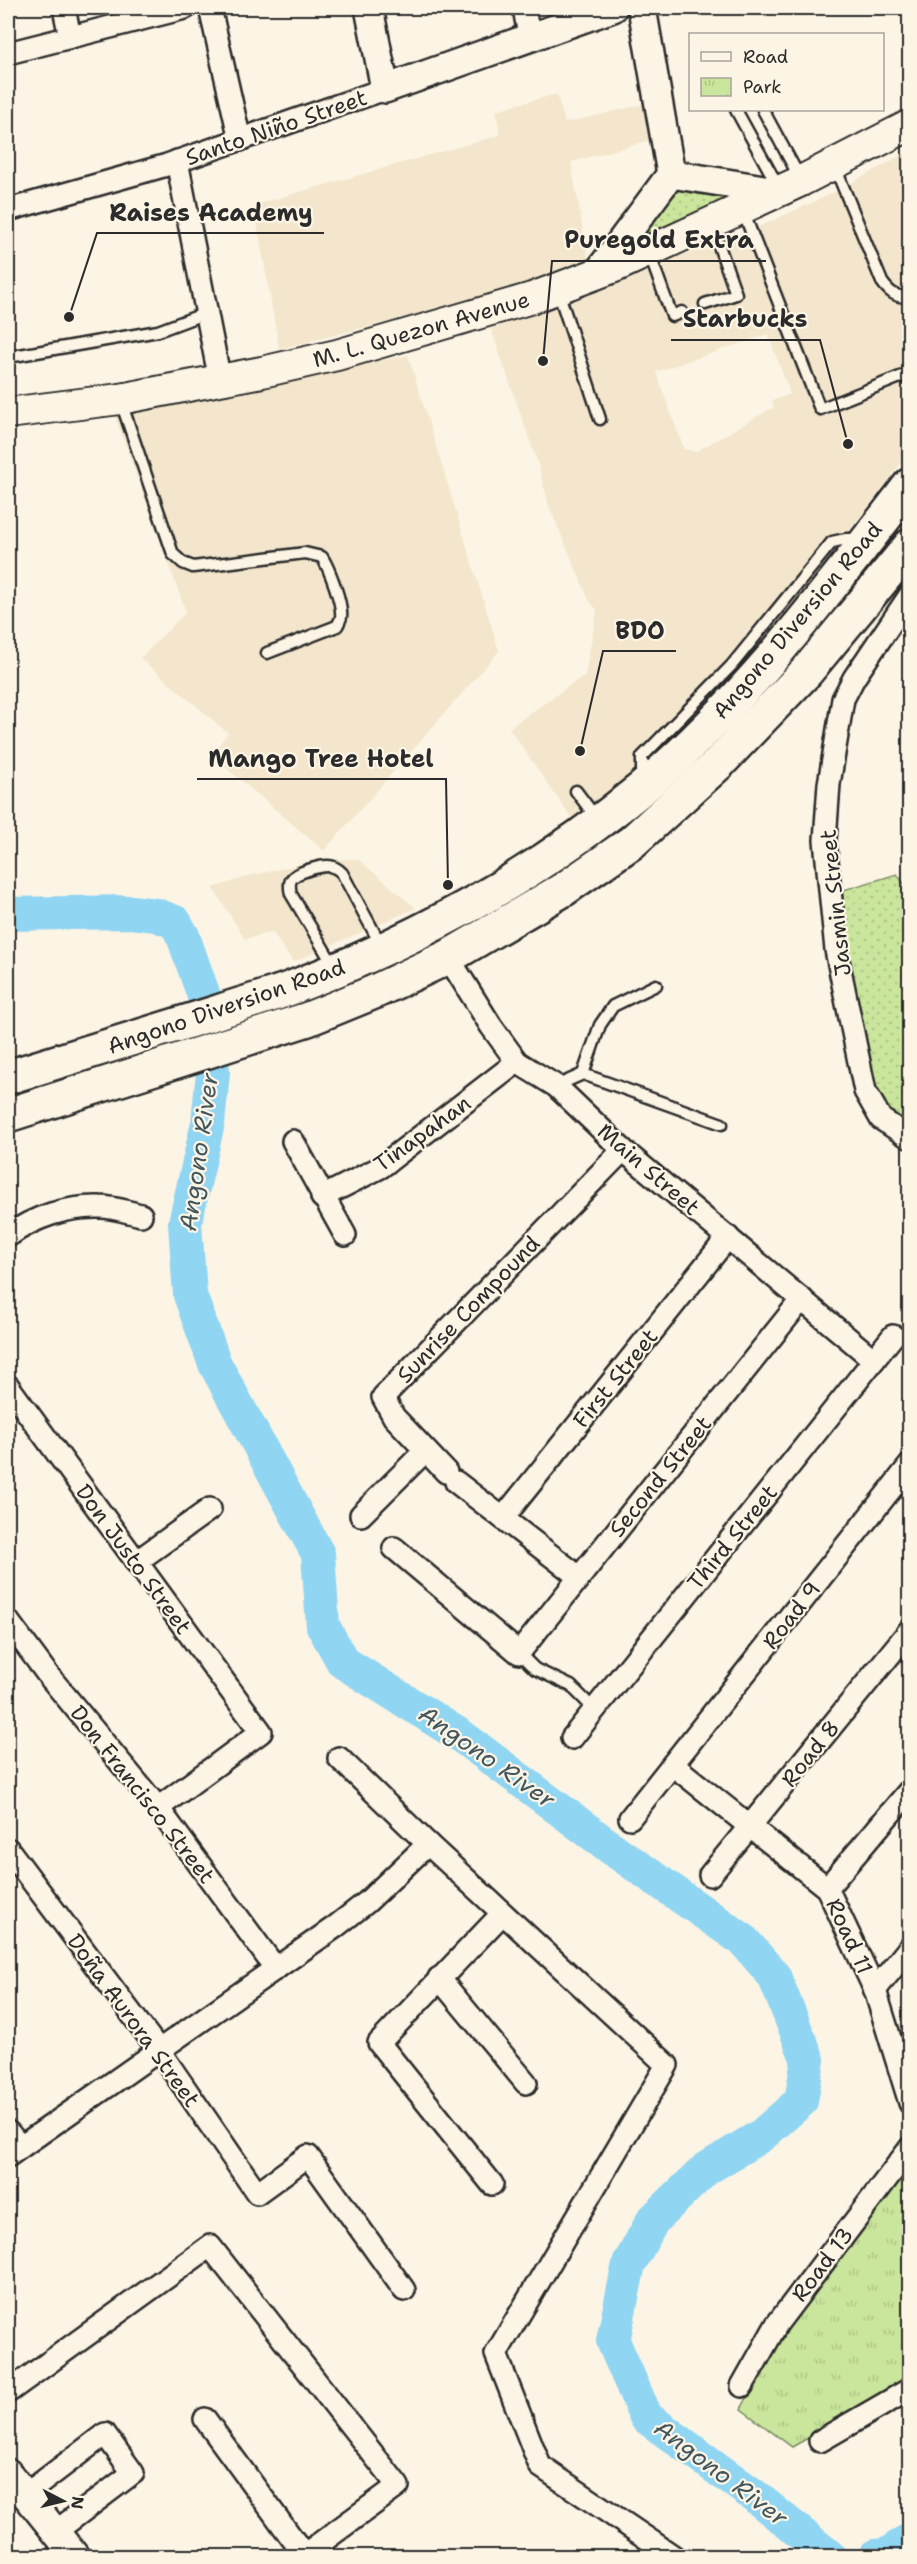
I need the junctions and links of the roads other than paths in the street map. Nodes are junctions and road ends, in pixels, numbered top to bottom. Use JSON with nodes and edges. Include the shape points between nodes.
{"nodes":[{"id":1,"x":64,"y":8,"type":"edge"},
{"id":2,"x":185,"y":8,"type":"edge"},
{"id":3,"x":210,"y":8,"type":"edge"},
{"id":4,"x":369,"y":8,"type":"edge"},
{"id":5,"x":524,"y":8,"type":"edge"},
{"id":6,"x":613,"y":8,"type":"edge"},
{"id":7,"x":642,"y":8,"type":"edge"},
{"id":8,"x":529,"y":36,"type":"junction"},
{"id":9,"x":70,"y":37,"type":"junction"},
{"id":10,"x":8,"y":53,"type":"edge"},
{"id":11,"x":385,"y":89,"type":"junction"},
{"id":12,"x":737,"y":111,"type":"edge"},
{"id":13,"x":763,"y":111,"type":"edge"},
{"id":14,"x":909,"y":125,"type":"edge"},
{"id":15,"x":240,"y":140,"type":"junction"},
{"id":16,"x":172,"y":163,"type":"junction"},
{"id":17,"x":834,"y":164,"type":"junction"},
{"id":18,"x":671,"y":174,"type":"junction"},
{"id":19,"x":786,"y":187,"type":"junction"},
{"id":20,"x":742,"y":208,"type":"junction"},
{"id":21,"x":8,"y":210,"type":"edge"},
{"id":22,"x":711,"y":223,"type":"junction"},
{"id":23,"x":648,"y":252,"type":"junction"},
{"id":24,"x":596,"y":274,"type":"junction"},
{"id":25,"x":557,"y":289,"type":"junction"},
{"id":26,"x":909,"y":296,"type":"edge"},
{"id":27,"x":705,"y":304,"type":"dead end"},
{"id":28,"x":682,"y":312,"type":"dead end"},
{"id":29,"x":201,"y":315,"type":"junction"},
{"id":30,"x":8,"y":357,"type":"edge"},
{"id":31,"x":909,"y":373,"type":"edge"},
{"id":32,"x":215,"y":382,"type":"junction"},
{"id":33,"x":120,"y":399,"type":"junction"},
{"id":34,"x":8,"y":413,"type":"edge"},
{"id":35,"x":600,"y":419,"type":"dead end"},
{"id":36,"x":909,"y":485,"type":"edge"},
{"id":37,"x":909,"y":546,"type":"edge"},
{"id":38,"x":909,"y":596,"type":"edge"},
{"id":39,"x":267,"y":653,"type":"dead end"},
{"id":40,"x":576,"y":791,"type":"dead end"},
{"id":41,"x":599,"y":822,"type":"junction"},
{"id":42,"x":621,"y":851,"type":"junction"},
{"id":43,"x":431,"y":925,"type":"junction"},
{"id":44,"x":383,"y":948,"type":"junction"},
{"id":45,"x":448,"y":957,"type":"junction"},
{"id":46,"x":336,"y":970,"type":"junction"},
{"id":47,"x":656,"y":985,"type":"dead end"},
{"id":48,"x":518,"y":1062,"type":"junction"},
{"id":49,"x":583,"y":1074,"type":"junction"},
{"id":50,"x":8,"y":1077,"type":"edge"},
{"id":51,"x":556,"y":1086,"type":"junction"},
{"id":52,"x":8,"y":1114,"type":"edge"},
{"id":53,"x":722,"y":1124,"type":"dead end"},
{"id":54,"x":909,"y":1138,"type":"edge"},
{"id":55,"x":293,"y":1141,"type":"dead end"},
{"id":56,"x":623,"y":1150,"type":"junction"},
{"id":57,"x":322,"y":1197,"type":"junction"},
{"id":58,"x":141,"y":1215,"type":"dead end"},
{"id":59,"x":345,"y":1235,"type":"dead end"},
{"id":60,"x":8,"y":1236,"type":"edge"},
{"id":61,"x":728,"y":1237,"type":"junction"},
{"id":62,"x":802,"y":1299,"type":"junction"},
{"id":63,"x":901,"y":1334,"type":"edge"},
{"id":64,"x":874,"y":1360,"type":"junction"},
{"id":65,"x":8,"y":1386,"type":"edge"},
{"id":66,"x":425,"y":1451,"type":"junction"},
{"id":67,"x":909,"y":1465,"type":"edge"},
{"id":68,"x":210,"y":1509,"type":"dead end"},
{"id":69,"x":361,"y":1515,"type":"dead end"},
{"id":70,"x":503,"y":1518,"type":"junction"},
{"id":71,"x":394,"y":1548,"type":"dead end"},
{"id":72,"x":136,"y":1562,"type":"junction"},
{"id":73,"x":579,"y":1577,"type":"junction"},
{"id":74,"x":8,"y":1621,"type":"edge"},
{"id":75,"x":909,"y":1630,"type":"edge"},
{"id":76,"x":519,"y":1653,"type":"junction"},
{"id":77,"x":594,"y":1708,"type":"junction"},
{"id":78,"x":572,"y":1738,"type":"dead end"},
{"id":79,"x":339,"y":1758,"type":"dead end"},
{"id":80,"x":673,"y":1765,"type":"junction"},
{"id":81,"x":909,"y":1790,"type":"edge"},
{"id":82,"x":158,"y":1808,"type":"junction"},
{"id":83,"x":630,"y":1818,"type":"dead end"},
{"id":84,"x":750,"y":1827,"type":"junction"},
{"id":85,"x":428,"y":1844,"type":"junction"},
{"id":86,"x":8,"y":1849,"type":"edge"},
{"id":87,"x":710,"y":1875,"type":"dead end"},
{"id":88,"x":827,"y":1888,"type":"junction"},
{"id":89,"x":502,"y":1914,"type":"junction"},
{"id":90,"x":909,"y":1947,"type":"edge"},
{"id":91,"x":276,"y":1969,"type":"junction"},
{"id":92,"x":439,"y":1978,"type":"junction"},
{"id":93,"x":875,"y":1990,"type":"junction"},
{"id":94,"x":158,"y":2049,"type":"junction"},
{"id":95,"x":526,"y":2084,"type":"dead end"},
{"id":96,"x":909,"y":2103,"type":"edge"},
{"id":97,"x":12,"y":2145,"type":"edge"},
{"id":98,"x":909,"y":2148,"type":"edge"},
{"id":99,"x":492,"y":2184,"type":"dead end"},
{"id":100,"x":404,"y":2290,"type":"dead end"},
{"id":101,"x":742,"y":2386,"type":"dead end"},
{"id":102,"x":909,"y":2389,"type":"edge"},
{"id":103,"x":8,"y":2392,"type":"edge"},
{"id":104,"x":205,"y":2419,"type":"dead end"},
{"id":105,"x":820,"y":2441,"type":"dead end"},
{"id":106,"x":8,"y":2473,"type":"edge"},
{"id":107,"x":25,"y":2495,"type":"junction"},
{"id":108,"x":55,"y":2532,"type":"junction"},
{"id":109,"x":75,"y":2556,"type":"edge"},
{"id":110,"x":304,"y":2556,"type":"edge"},
{"id":111,"x":673,"y":2556,"type":"edge"}],
"edges":[{"from":1,"to":9,"type":"street"},
{"from":2,"to":9,"type":"street"},
{"from":3,"to":15,"type":"street"},
{"from":4,"to":11,"type":"street"},
{"from":5,"to":8,"type":"street"},
{"from":6,"to":8,"type":"street"},
{"from":7,"to":18,"type":"street"},
{"from":8,"to":11,"type":"street"},
{"from":9,"to":10,"type":"street"},
{"from":11,"to":15,"type":"street","name":"Santo Niño Street"},
{"from":12,"to":19,"type":"lane"},
{"from":13,"to":19,"type":"lane"},
{"from":14,"to":17,"type":"main road","name":"M. L. Quezon Avenue"},
{"from":15,"to":16,"type":"street","name":"Santo Niño Street"},
{"from":16,"to":21,"type":"street","name":"Santo Niño Street"},
{"from":16,"to":29,"type":"street"},
{"from":17,"to":19,"type":"main road","name":"M. L. Quezon Avenue"},
{"from":17,"to":26,"type":"lane","via":[[882,282],[889,292]]},
{"from":18,"to":19,"type":"street"},
{"from":18,"to":24,"type":"street"},
{"from":19,"to":20,"type":"main road","name":"M. L. Quezon Avenue"},
{"from":20,"to":22,"type":"main road","name":"M. L. Quezon Avenue"},
{"from":20,"to":31,"type":"lane","via":[[820,409]]},
{"from":22,"to":23,"type":"main road","name":"M. L. Quezon Avenue"},
{"from":22,"to":27,"type":"lane","via":[[736,294]]},
{"from":23,"to":24,"type":"main road","name":"M. L. Quezon Avenue"},
{"from":23,"to":28,"type":"lane","via":[[672,316]]},
{"from":24,"to":25,"type":"main road","name":"M. L. Quezon Avenue"},
{"from":25,"to":32,"type":"main road","name":"M. L. Quezon Avenue","via":[[337,355]]},
{"from":25,"to":35,"type":"lane"},
{"from":29,"to":30,"type":"lane","via":[[158,331]]},
{"from":29,"to":32,"type":"street"},
{"from":32,"to":33,"type":"main road","name":"M. L. Quezon Avenue"},
{"from":33,"to":34,"type":"main road","name":"M. L. Quezon Avenue"},
{"from":33,"to":39,"type":"lane","via":[[174,554],[183,563],[192,567],[305,553],[322,557],[328,567],[340,609],[337,626]]},
{"from":36,"to":41,"type":"main road","name":"Angono Diversion Road","via":[[867,540],[794,612],[742,673],[706,728]]},
{"from":37,"to":42,"type":"main road","name":"Angono Diversion Road","via":[[799,679],[719,763]]},
{"from":38,"to":54,"type":"street","name":"Jasmin Street","via":[[843,699],[829,784],[825,840],[836,950],[865,1091],[881,1119]]},
{"from":40,"to":41,"type":"lane"},
{"from":41,"to":42,"type":"main road"},
{"from":41,"to":43,"type":"main road","name":"Angono Diversion Road","via":[[538,865]]},
{"from":42,"to":45,"type":"main road","name":"Angono Diversion Road","via":[[538,906]]},
{"from":43,"to":44,"type":"main road","name":"Angono Diversion Road"},
{"from":43,"to":45,"type":"main road"},
{"from":44,"to":46,"type":"main road","name":"Angono Diversion Road"},
{"from":44,"to":46,"type":"lane","via":[[337,868],[327,866],[296,875],[289,886],[291,894]]},
{"from":45,"to":48,"type":"street","name":"Main Street"},
{"from":45,"to":52,"type":"main road","name":"Angono Diversion Road","via":[[308,1019]]},
{"from":46,"to":50,"type":"main road","name":"Angono Diversion Road","via":[[144,1036]]},
{"from":47,"to":49,"type":"lane","via":[[614,1006],[600,1025]]},
{"from":48,"to":51,"type":"street","name":"Main Street"},
{"from":48,"to":57,"type":"street","name":"Tinapahan","via":[[381,1167]]},
{"from":49,"to":51,"type":"lane"},
{"from":49,"to":53,"type":"lane"},
{"from":51,"to":56,"type":"street","name":"Main Street"},
{"from":55,"to":57,"type":"street"},
{"from":56,"to":61,"type":"street","name":"Main Street"},
{"from":56,"to":66,"type":"street","name":"Sunrise Compound","via":[[383,1397],[394,1417]]},
{"from":57,"to":59,"type":"street"},
{"from":58,"to":60,"type":"street","via":[[101,1207],[65,1210],[38,1218]]},
{"from":61,"to":62,"type":"street","name":"Main Street"},
{"from":61,"to":70,"type":"street","name":"First Street"},
{"from":62,"to":64,"type":"street","name":"Main Street"},
{"from":62,"to":73,"type":"street","name":"Second Street"},
{"from":63,"to":64,"type":"street","name":"Third Street"},
{"from":64,"to":77,"type":"street","name":"Third Street"},
{"from":65,"to":72,"type":"street","name":"Don Justo Street"},
{"from":66,"to":69,"type":"street"},
{"from":66,"to":70,"type":"street","name":"Sunrise Compound"},
{"from":67,"to":80,"type":"street","name":"Road 9"},
{"from":68,"to":72,"type":"street"},
{"from":70,"to":73,"type":"street","name":"Sunrise Compound"},
{"from":71,"to":76,"type":"street"},
{"from":72,"to":82,"type":"street","name":"Don Justo Street","via":[[261,1732]]},
{"from":73,"to":76,"type":"street","name":"Second Street"},
{"from":74,"to":82,"type":"street","name":"Don Francisco Street"},
{"from":75,"to":84,"type":"street","name":"Road 8"},
{"from":76,"to":77,"type":"lane","via":[[535,1669],[570,1686]]},
{"from":77,"to":78,"type":"street","name":"Third Street"},
{"from":79,"to":85,"type":"street"},
{"from":80,"to":83,"type":"street","name":"Road 9"},
{"from":80,"to":84,"type":"street","name":"Road 11"},
{"from":81,"to":88,"type":"street"},
{"from":82,"to":91,"type":"street","name":"Don Francisco Street"},
{"from":84,"to":87,"type":"street","name":"Road 8"},
{"from":84,"to":88,"type":"street","name":"Road 11"},
{"from":85,"to":89,"type":"street"},
{"from":85,"to":91,"type":"street","via":[[367,1902]]},
{"from":86,"to":94,"type":"street","name":"Doña Aurora Street"},
{"from":88,"to":93,"type":"street","name":"Road 11"},
{"from":89,"to":92,"type":"street"},
{"from":89,"to":111,"type":"street","via":[[667,2065],[496,2354],[540,2466]]},
{"from":90,"to":93,"type":"street"},
{"from":91,"to":94,"type":"street"},
{"from":92,"to":95,"type":"street"},
{"from":92,"to":99,"type":"street","via":[[379,2043]]},
{"from":93,"to":96,"type":"street","name":"Road 11"},
{"from":94,"to":97,"type":"street"},
{"from":94,"to":100,"type":"street","name":"Doña Aurora Street","via":[[257,2193],[308,2156]]},
{"from":98,"to":101,"type":"street","name":"Road 13","via":[[777,2324]]},
{"from":102,"to":105,"type":"street"},
{"from":103,"to":110,"type":"street","via":[[210,2246],[398,2486]]},
{"from":104,"to":110,"type":"street"},
{"from":106,"to":107,"type":"street"},
{"from":107,"to":108,"type":"street"},
{"from":107,"to":108,"type":"street","via":[[105,2434],[133,2473]]},
{"from":108,"to":109,"type":"street"}]}
